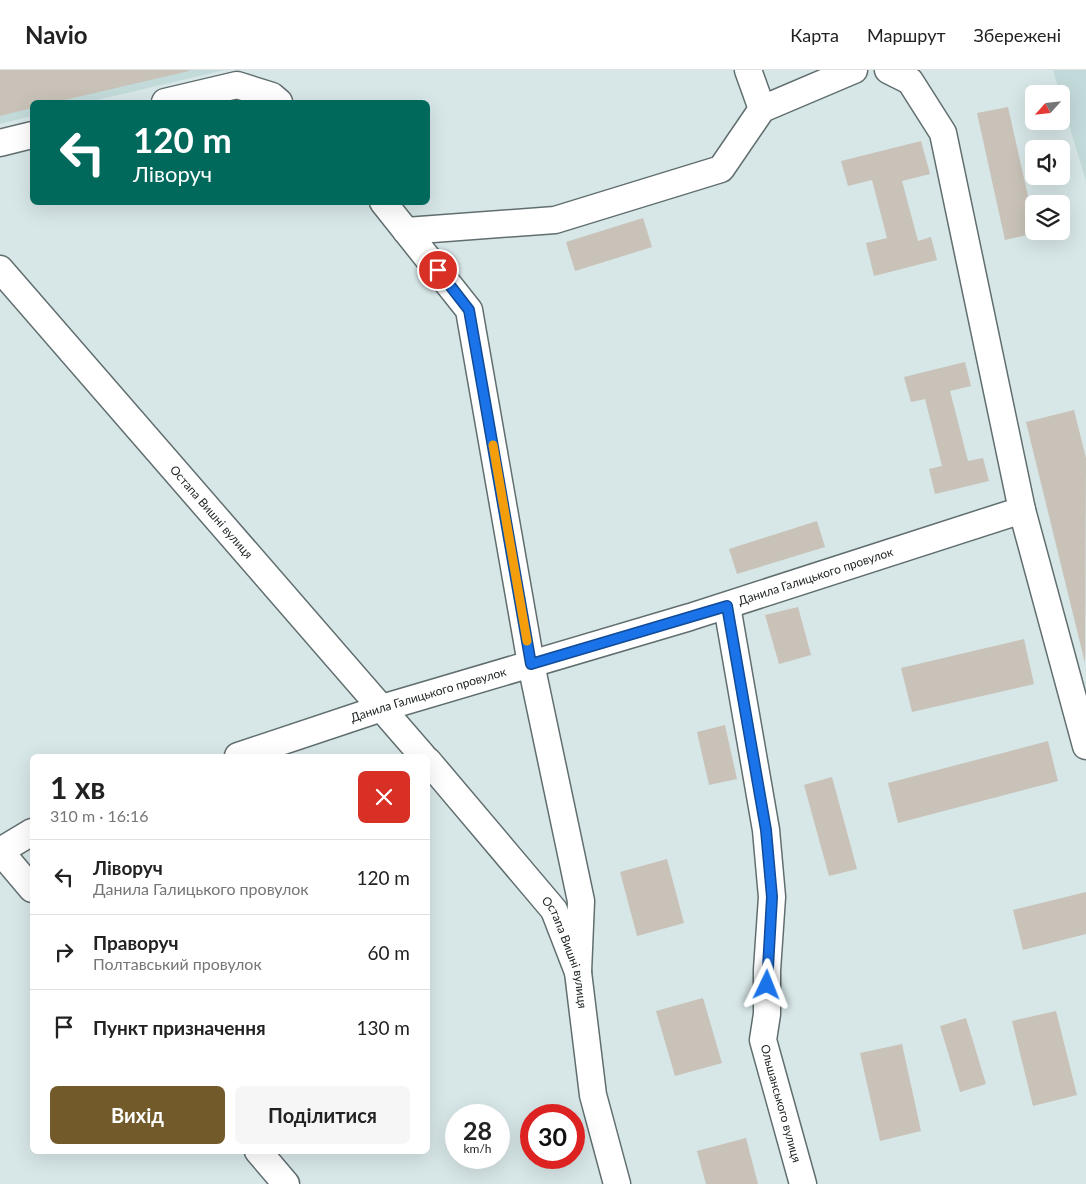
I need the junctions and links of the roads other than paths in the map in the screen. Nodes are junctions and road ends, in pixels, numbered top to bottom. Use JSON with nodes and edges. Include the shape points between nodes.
{"nodes":[{"id":1,"x":748,"y":70,"type":"edge"},
{"id":2,"x":854,"y":70,"type":"edge"},
{"id":3,"x":888,"y":70,"type":"edge"},
{"id":4,"x":173,"y":100,"type":"edge"},
{"id":5,"x":277,"y":100,"type":"edge"},
{"id":6,"x":762,"y":109,"type":"junction"},
{"id":7,"x":30,"y":136,"type":"edge"},
{"id":8,"x":0,"y":143,"type":"edge"},
{"id":9,"x":386,"y":205,"type":"edge"},
{"id":10,"x":406,"y":231,"type":"junction"},
{"id":11,"x":0,"y":269,"type":"edge"},
{"id":12,"x":1022,"y":510,"type":"junction"},
{"id":13,"x":727,"y":606,"type":"junction"},
{"id":14,"x":531,"y":664,"type":"junction"},
{"id":15,"x":382,"y":708,"type":"junction"},
{"id":16,"x":1086,"y":746,"type":"edge"},
{"id":17,"x":244,"y":754,"type":"edge"},
{"id":18,"x":421,"y":754,"type":"edge"},
{"id":19,"x":430,"y":763,"type":"edge"},
{"id":20,"x":30,"y":833,"type":"edge"},
{"id":21,"x":0,"y":851,"type":"edge"},
{"id":22,"x":30,"y":887,"type":"edge"},
{"id":23,"x":578,"y":972,"type":"junction"},
{"id":24,"x":261,"y":1154,"type":"edge"},
{"id":25,"x":286,"y":1184,"type":"edge"},
{"id":26,"x":617,"y":1184,"type":"edge"},
{"id":27,"x":803,"y":1184,"type":"edge"}],
"edges":[{"from":1,"to":6,"type":"street"},
{"from":2,"to":6,"type":"street"},
{"from":3,"to":12,"type":"street","via":[[910,81],[944,132]]},
{"from":4,"to":5,"type":"street","via":[[237,85]]},
{"from":6,"to":10,"type":"street","via":[[722,169],[555,220]]},
{"from":7,"to":8,"type":"street"},
{"from":9,"to":10,"type":"street"},
{"from":10,"to":14,"type":"street","via":[[469,310]]},
{"from":11,"to":15,"type":"street","name":"Остапа Вишні вулиця"},
{"from":12,"to":13,"type":"street","name":"Данила Галицького провулок"},
{"from":12,"to":16,"type":"street"},
{"from":13,"to":14,"type":"street","name":"Данила Галицького провулок"},
{"from":13,"to":27,"type":"street","name":"Ольшанського вулиця","via":[[766,830],[772,897],[763,1040]]},
{"from":14,"to":15,"type":"street","name":"Данила Галицького провулок"},
{"from":14,"to":23,"type":"street","via":[[581,901]]},
{"from":15,"to":17,"type":"street","name":"Данила Галицького провулок"},
{"from":15,"to":18,"type":"street","name":"Остапа Вишні вулиця"},
{"from":19,"to":23,"type":"street","name":"Остапа Вишні вулиця","via":[[554,910]]},
{"from":20,"to":21,"type":"street"},
{"from":21,"to":22,"type":"street"},
{"from":23,"to":26,"type":"street","name":"Остапа Вишні вулиця","via":[[593,1095]]},
{"from":24,"to":25,"type":"street"}]}
